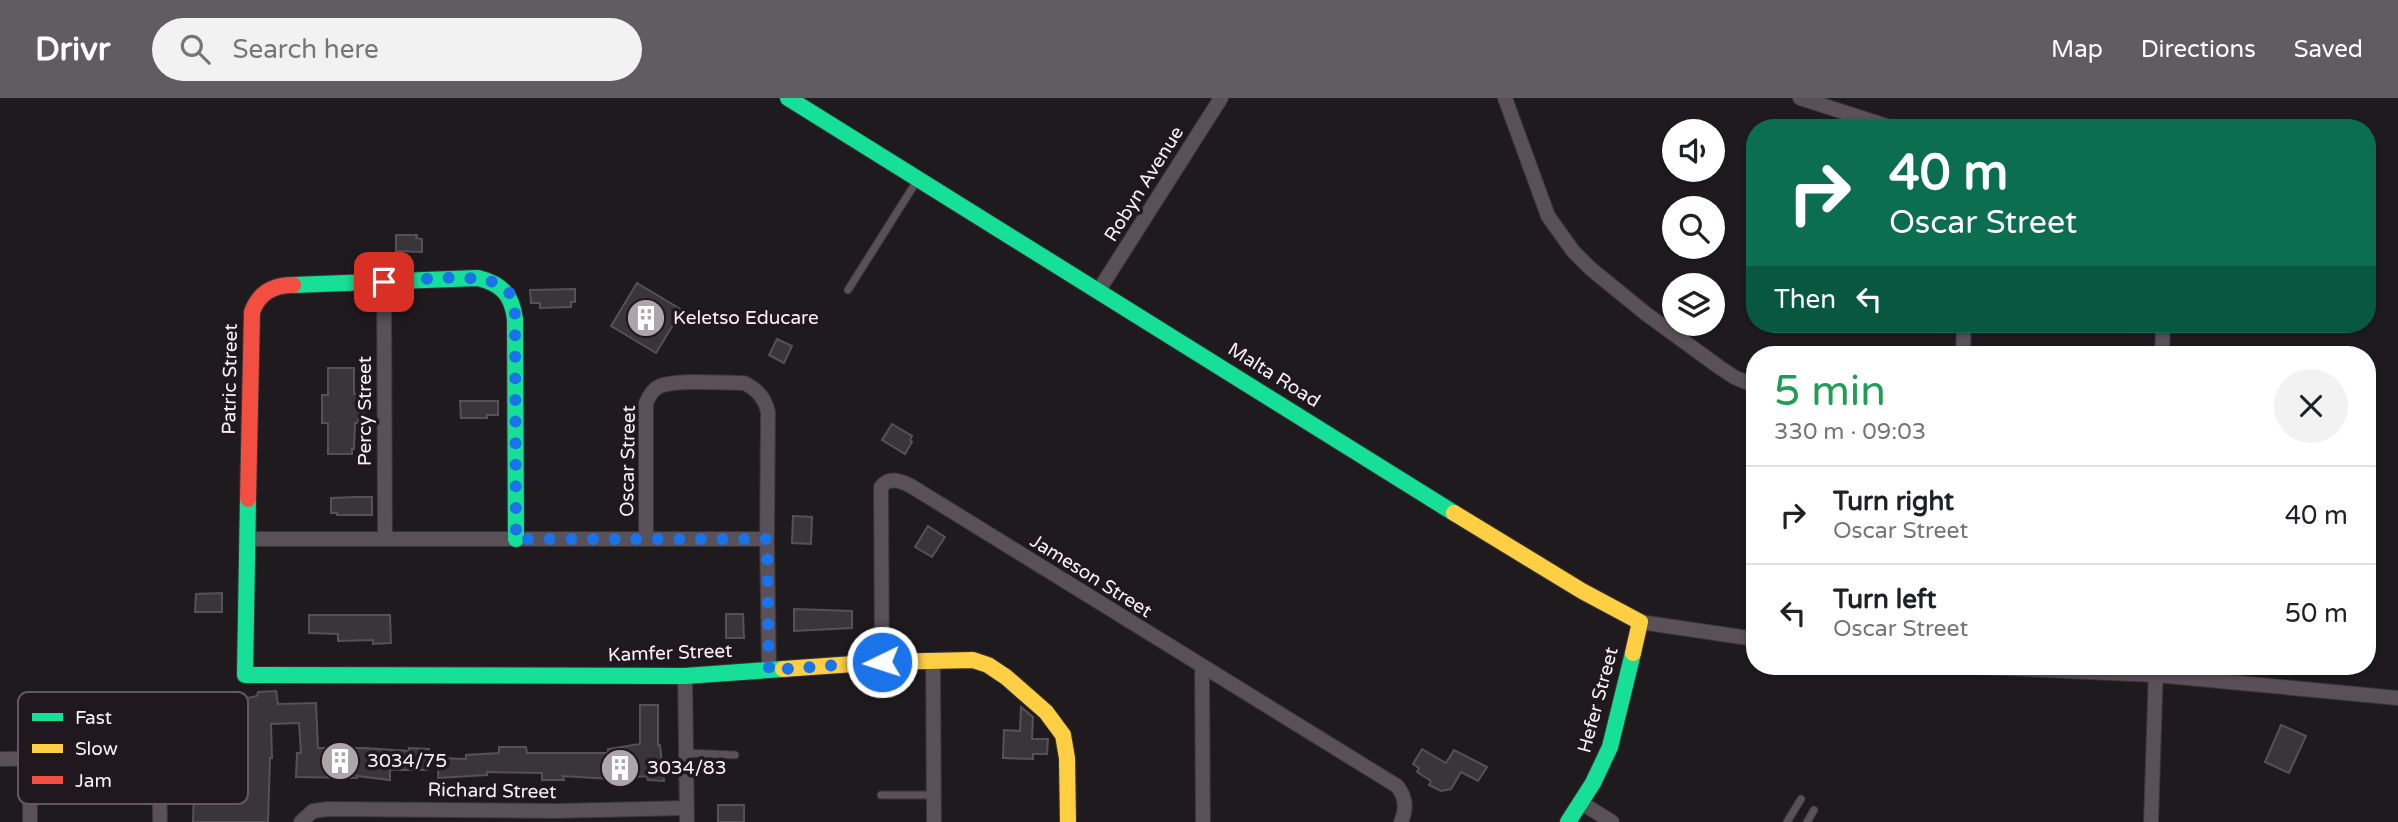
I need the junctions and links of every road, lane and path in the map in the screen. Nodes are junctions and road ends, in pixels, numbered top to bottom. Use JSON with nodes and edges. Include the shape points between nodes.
{"nodes":[{"id":1,"x":788,"y":98,"type":"edge"},
{"id":2,"x":1221,"y":98,"type":"edge"},
{"id":3,"x":1506,"y":98,"type":"edge"},
{"id":4,"x":1801,"y":98,"type":"edge"},
{"id":5,"x":1865,"y":119,"type":"edge"},
{"id":6,"x":918,"y":178,"type":"junction"},
{"id":7,"x":384,"y":282,"type":"junction"},
{"id":8,"x":848,"y":290,"type":"dead end"},
{"id":9,"x":1099,"y":290,"type":"junction"},
{"id":10,"x":1746,"y":382,"type":"edge"},
{"id":11,"x":249,"y":539,"type":"junction"},
{"id":12,"x":385,"y":539,"type":"junction"},
{"id":13,"x":516,"y":539,"type":"junction"},
{"id":14,"x":646,"y":539,"type":"junction"},
{"id":15,"x":767,"y":539,"type":"junction"},
{"id":16,"x":1640,"y":622,"type":"junction"},
{"id":17,"x":1746,"y":638,"type":"edge"},
{"id":18,"x":882,"y":662,"type":"junction"},
{"id":19,"x":933,"y":662,"type":"junction"},
{"id":20,"x":1202,"y":667,"type":"junction"},
{"id":21,"x":769,"y":670,"type":"junction"},
{"id":22,"x":246,"y":675,"type":"joint"},
{"id":23,"x":2156,"y":675,"type":"edge"},
{"id":24,"x":2192,"y":675,"type":"edge"},
{"id":25,"x":685,"y":676,"type":"junction"},
{"id":26,"x":2398,"y":698,"type":"edge"},
{"id":27,"x":687,"y":753,"type":"junction"},
{"id":28,"x":735,"y":755,"type":"dead end"},
{"id":29,"x":0,"y":759,"type":"edge"},
{"id":30,"x":18,"y":759,"type":"edge"},
{"id":31,"x":881,"y":795,"type":"dead end"},
{"id":32,"x":934,"y":795,"type":"junction"},
{"id":33,"x":1801,"y":799,"type":"dead end"},
{"id":34,"x":1580,"y":802,"type":"junction"},
{"id":35,"x":30,"y":804,"type":"edge"},
{"id":36,"x":160,"y":804,"type":"edge"},
{"id":37,"x":1814,"y":810,"type":"dead end"},
{"id":38,"x":687,"y":815,"type":"edge"},
{"id":39,"x":426,"y":816,"type":"edge"},
{"id":40,"x":556,"y":817,"type":"edge"},
{"id":41,"x":30,"y":822,"type":"edge"},
{"id":42,"x":160,"y":822,"type":"edge"},
{"id":43,"x":301,"y":822,"type":"edge"},
{"id":44,"x":934,"y":822,"type":"edge"},
{"id":45,"x":1068,"y":822,"type":"edge"},
{"id":46,"x":1203,"y":822,"type":"edge"},
{"id":47,"x":1401,"y":822,"type":"edge"},
{"id":48,"x":1568,"y":822,"type":"edge"},
{"id":49,"x":1612,"y":822,"type":"edge"},
{"id":50,"x":1787,"y":822,"type":"edge"},
{"id":51,"x":1807,"y":822,"type":"edge"},
{"id":52,"x":2151,"y":822,"type":"edge"}],
"edges":[{"from":1,"to":6,"type":"street","name":"Malta Road"},
{"from":2,"to":9,"type":"street","name":"Robyn Avenue"},
{"from":3,"to":10,"type":"street","via":[[1548,216],[1573,251],[1645,313]]},
{"from":4,"to":5,"type":"street"},
{"from":6,"to":8,"type":"lane"},
{"from":6,"to":9,"type":"street","name":"Malta Road"},
{"from":7,"to":11,"type":"street","name":"Patric Street","via":[[273,287],[254,306]]},
{"from":7,"to":12,"type":"street","name":"Percy Street"},
{"from":7,"to":13,"type":"street","name":"Patric Street","via":[[478,278],[497,283],[511,296],[515,319]]},
{"from":9,"to":16,"type":"street","name":"Malta Road","via":[[1510,547]]},
{"from":11,"to":12,"type":"street","name":"Oscar Street"},
{"from":11,"to":22,"type":"street","name":"Patric Street"},
{"from":12,"to":13,"type":"street","name":"Oscar Street"},
{"from":13,"to":14,"type":"street","name":"Oscar Street"},
{"from":14,"to":15,"type":"street","name":"Oscar Street"},
{"from":14,"to":15,"type":"street","name":"Oscar Street","via":[[648,398],[662,385],[705,383],[748,385],[767,407]]},
{"from":15,"to":21,"type":"street","name":"Oscar Street"},
{"from":16,"to":17,"type":"street","name":"Malta Road"},
{"from":16,"to":34,"type":"street","name":"Hefer Street","via":[[1610,747]]},
{"from":18,"to":19,"type":"street","name":"Kamfer Street"},
{"from":18,"to":20,"type":"street","name":"Jameson Street","via":[[881,487],[895,480]]},
{"from":18,"to":21,"type":"street","name":"Kamfer Street"},
{"from":19,"to":32,"type":"street"},
{"from":19,"to":45,"type":"street","name":"Kamfer Street","via":[[973,660],[987,665],[1058,726],[1068,764]]},
{"from":20,"to":46,"type":"street"},
{"from":20,"to":47,"type":"street","name":"Jameson Street","via":[[1397,786],[1405,800]]},
{"from":21,"to":25,"type":"street","name":"Kamfer Street"},
{"from":22,"to":25,"type":"street","name":"Kamfer Street"},
{"from":23,"to":52,"type":"street"},
{"from":24,"to":26,"type":"street"},
{"from":25,"to":27,"type":"street"},
{"from":27,"to":28,"type":"lane"},
{"from":27,"to":38,"type":"street"},
{"from":29,"to":30,"type":"street"},
{"from":31,"to":32,"type":"lane"},
{"from":32,"to":44,"type":"street"},
{"from":33,"to":50,"type":"lane"},
{"from":34,"to":48,"type":"street","name":"Hefer Street"},
{"from":34,"to":49,"type":"street"},
{"from":35,"to":41,"type":"street"},
{"from":36,"to":42,"type":"street"},
{"from":37,"to":51,"type":"lane"},
{"from":38,"to":40,"type":"street","name":"Richard Street"},
{"from":39,"to":40,"type":"street","name":"Richard Street"},
{"from":39,"to":43,"type":"street","name":"Richard Street","via":[[328,809],[313,811]]}]}
